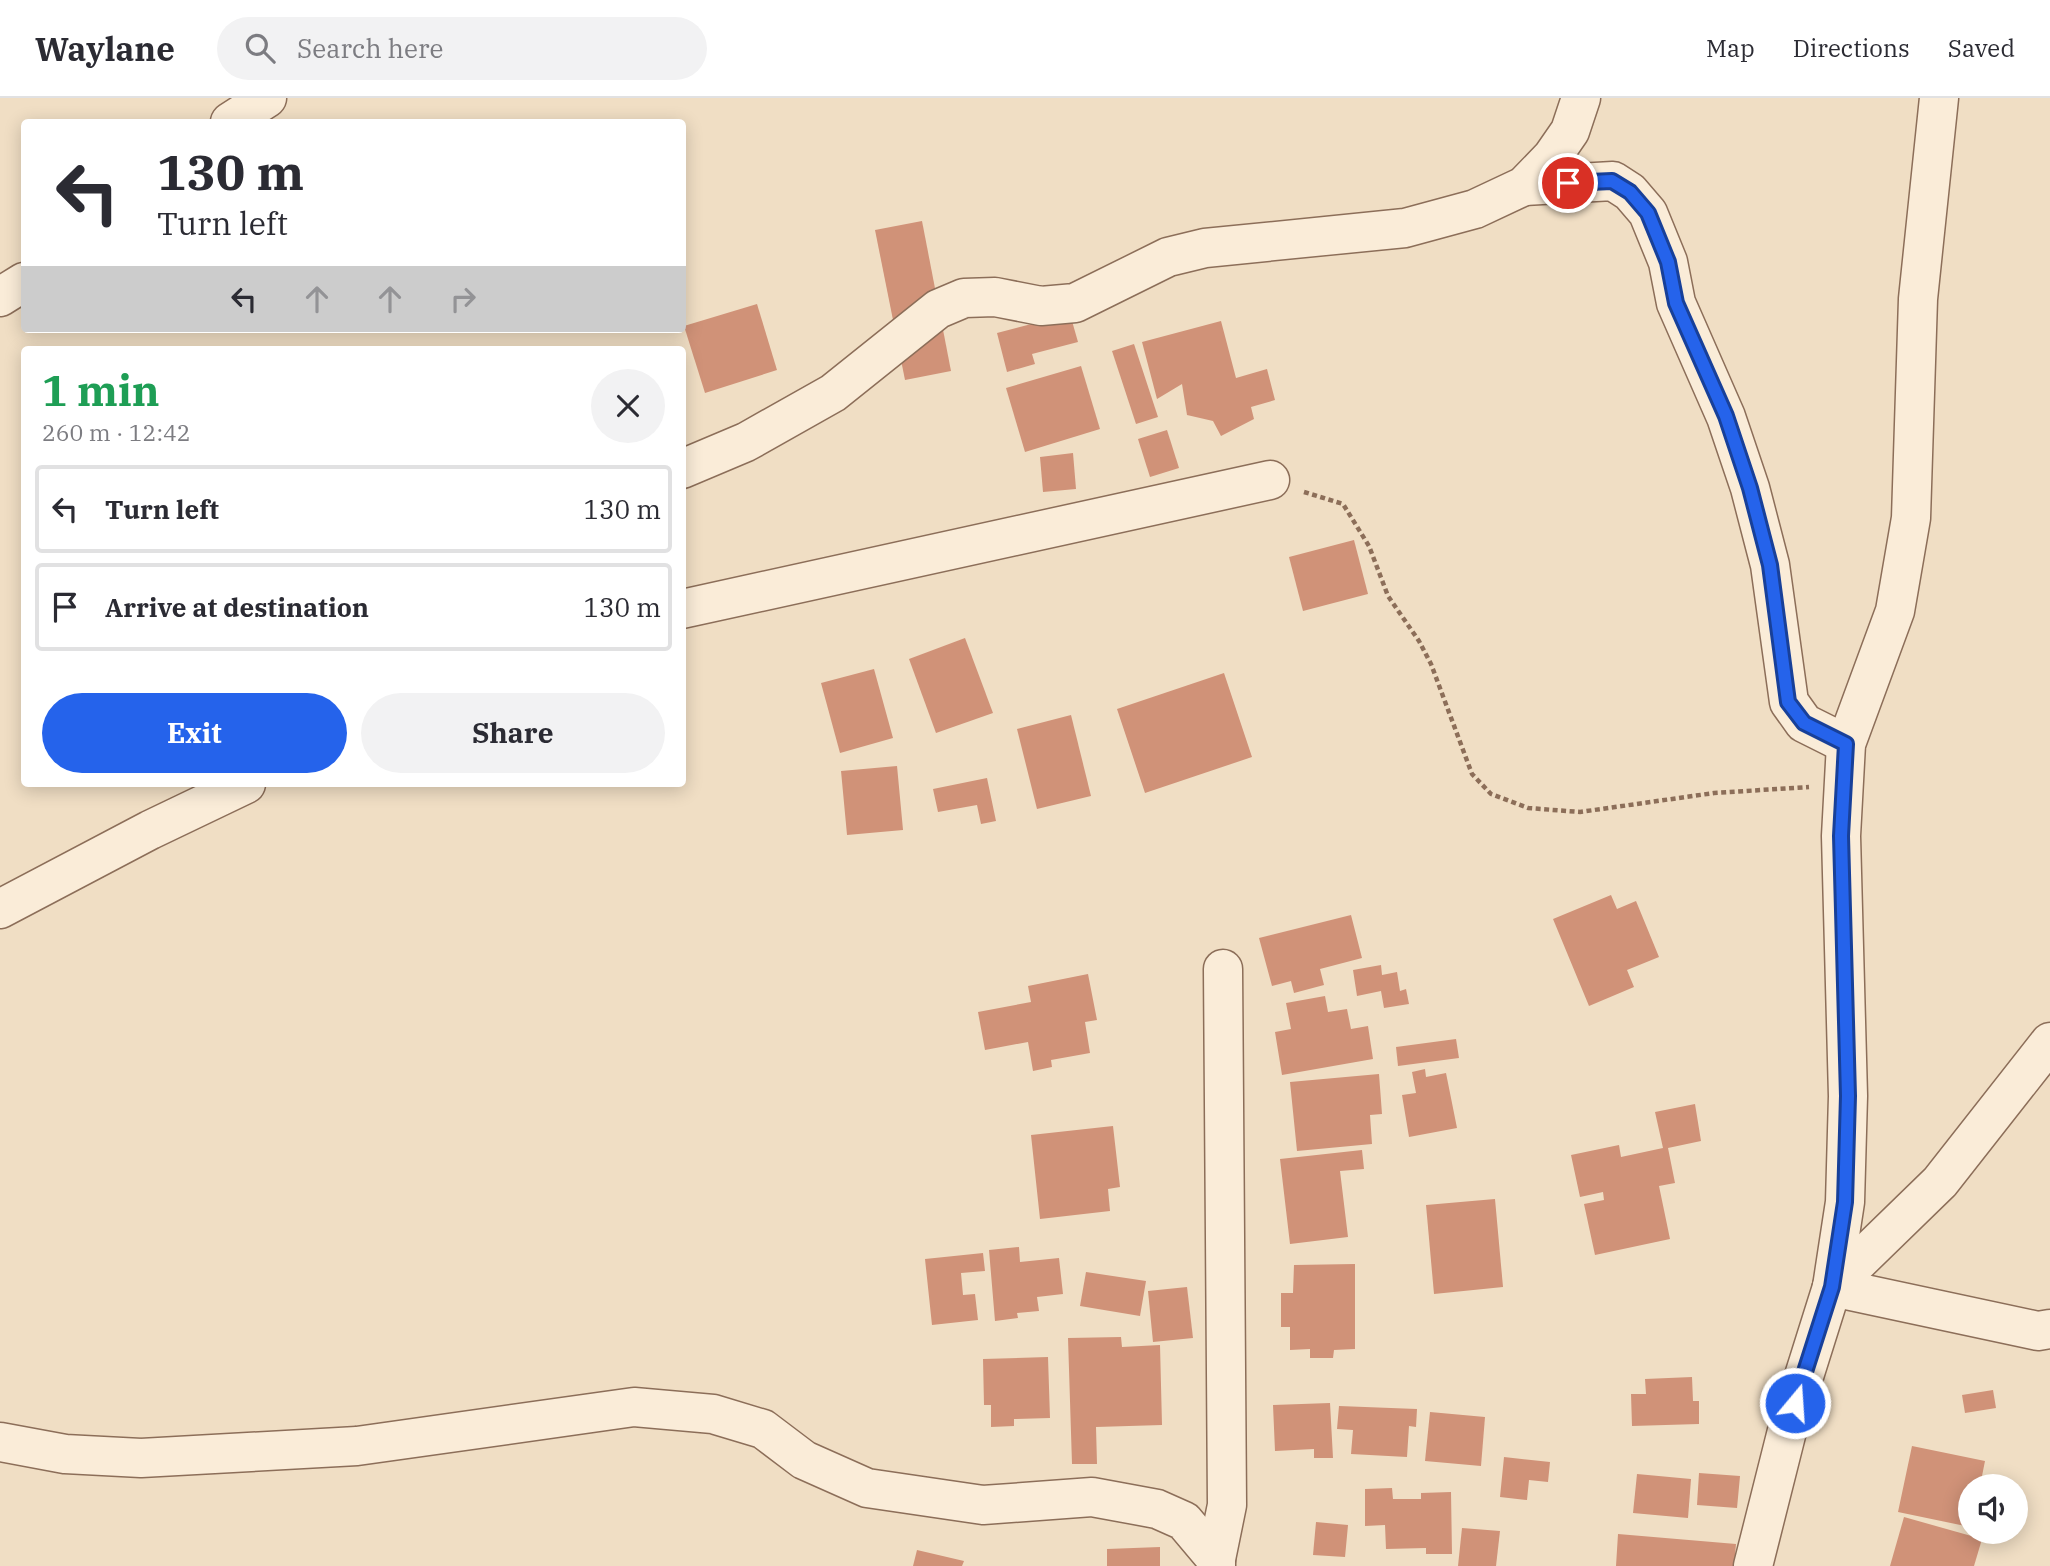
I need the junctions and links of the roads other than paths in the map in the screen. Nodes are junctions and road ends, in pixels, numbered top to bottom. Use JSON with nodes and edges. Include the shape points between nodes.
{"nodes":[{"id":1,"x":267,"y":98,"type":"edge"},
{"id":2,"x":1581,"y":98,"type":"edge"},
{"id":3,"x":1939,"y":98,"type":"edge"},
{"id":4,"x":235,"y":119,"type":"edge"},
{"id":5,"x":1524,"y":186,"type":"junction"},
{"id":6,"x":21,"y":284,"type":"edge"},
{"id":7,"x":0,"y":297,"type":"edge"},
{"id":8,"x":686,"y":467,"type":"edge"},
{"id":9,"x":1270,"y":480,"type":"road end"},
{"id":10,"x":686,"y":608,"type":"edge"},
{"id":11,"x":1846,"y":744,"type":"junction"},
{"id":12,"x":240,"y":787,"type":"edge"},
{"id":13,"x":0,"y":909,"type":"edge"},
{"id":14,"x":1223,"y":969,"type":"dead end"},
{"id":15,"x":2050,"y":1042,"type":"edge"},
{"id":16,"x":1832,"y":1287,"type":"junction"},
{"id":17,"x":2050,"y":1329,"type":"edge"},
{"id":18,"x":0,"y":1442,"type":"edge"},
{"id":19,"x":1216,"y":1562,"type":"edge"},
{"id":20,"x":1753,"y":1566,"type":"edge"}],
"edges":[{"from":1,"to":4,"type":"street"},
{"from":2,"to":5,"type":"street","via":[[1570,131]]},
{"from":3,"to":11,"type":"street","via":[[1917,299],[1911,518],[1895,611]]},
{"from":5,"to":8,"type":"street","via":[[1475,209],[1405,228],[1205,248],[1168,257],[1075,303],[1041,306],[995,297],[964,298],[938,309],[833,393],[746,442]]},
{"from":5,"to":11,"type":"street","via":[[1612,181],[1630,192],[1648,213],[1668,262],[1676,303],[1726,416],[1750,488],[1770,565],[1788,702],[1804,723]]},
{"from":6,"to":7,"type":"street"},
{"from":9,"to":10,"type":"street"},
{"from":11,"to":16,"type":"street","via":[[1841,836],[1848,1096],[1845,1202]]},
{"from":12,"to":13,"type":"street"},
{"from":14,"to":19,"type":"street","via":[[1227,1505]]},
{"from":15,"to":16,"type":"street","via":[[1940,1181]]},
{"from":16,"to":17,"type":"street","via":[[2038,1331]]},
{"from":16,"to":20,"type":"street","via":[[1788,1427]]},
{"from":18,"to":19,"type":"street","via":[[65,1454],[141,1458],[357,1447],[634,1407],[713,1414],[763,1429],[804,1460],[867,1488],[983,1506],[1092,1497],[1157,1509],[1184,1521]]}]}
